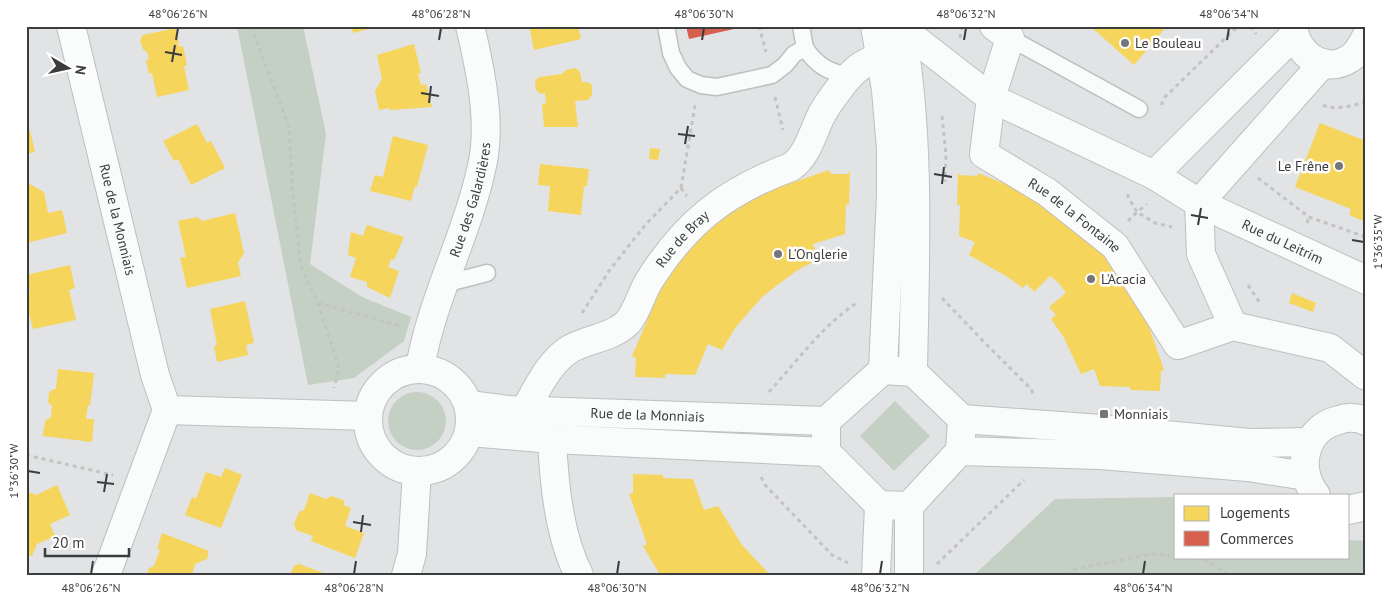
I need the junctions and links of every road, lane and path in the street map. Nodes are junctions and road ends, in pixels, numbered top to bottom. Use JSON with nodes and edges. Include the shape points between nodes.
{"nodes":[{"id":1,"x":71,"y":26,"type":"edge"},
{"id":2,"x":250,"y":26,"type":"edge"},
{"id":3,"x":470,"y":26,"type":"edge"},
{"id":4,"x":666,"y":26,"type":"edge"},
{"id":5,"x":801,"y":26,"type":"edge"},
{"id":6,"x":962,"y":26,"type":"edge"},
{"id":7,"x":893,"y":27,"type":"edge"},
{"id":8,"x":1294,"y":31,"type":"edge"},
{"id":9,"x":1002,"y":32,"type":"edge"},
{"id":10,"x":1366,"y":38,"type":"edge"},
{"id":11,"x":805,"y":48,"type":"junction"},
{"id":12,"x":881,"y":56,"type":"junction"},
{"id":13,"x":1323,"y":64,"type":"junction"},
{"id":14,"x":953,"y":70,"type":"junction"},
{"id":15,"x":772,"y":75,"type":"junction"},
{"id":16,"x":850,"y":77,"type":"junction"},
{"id":17,"x":701,"y":85,"type":"junction"},
{"id":18,"x":991,"y":98,"type":"junction"},
{"id":19,"x":1139,"y":109,"type":"dead end"},
{"id":20,"x":942,"y":111,"type":"dead end"},
{"id":21,"x":792,"y":168,"type":"junction"},
{"id":22,"x":1154,"y":175,"type":"junction"},
{"id":23,"x":1256,"y":176,"type":"dead end"},
{"id":24,"x":945,"y":183,"type":"dead end"},
{"id":25,"x":681,"y":188,"type":"junction"},
{"id":26,"x":1199,"y":203,"type":"junction"},
{"id":27,"x":702,"y":216,"type":"junction"},
{"id":28,"x":1366,"y":237,"type":"edge"},
{"id":29,"x":486,"y":274,"type":"dead end"},
{"id":30,"x":1366,"y":280,"type":"edge"},
{"id":31,"x":1246,"y":282,"type":"dead end"},
{"id":32,"x":444,"y":284,"type":"junction"},
{"id":33,"x":887,"y":286,"type":"junction"},
{"id":34,"x":318,"y":303,"type":"junction"},
{"id":35,"x":1262,"y":305,"type":"dead end"},
{"id":36,"x":577,"y":320,"type":"dead end"},
{"id":37,"x":1233,"y":326,"type":"junction"},
{"id":38,"x":428,"y":334,"type":"junction"},
{"id":39,"x":420,"y":368,"type":"junction"},
{"id":40,"x":883,"y":370,"type":"junction"},
{"id":41,"x":913,"y":372,"type":"junction"},
{"id":42,"x":1366,"y":376,"type":"edge"},
{"id":43,"x":469,"y":405,"type":"junction"},
{"id":44,"x":167,"y":410,"type":"junction"},
{"id":45,"x":525,"y":410,"type":"junction"},
{"id":46,"x":328,"y":414,"type":"junction"},
{"id":47,"x":368,"y":416,"type":"junction"},
{"id":48,"x":748,"y":418,"type":"junction"},
{"id":49,"x":962,"y":419,"type":"junction"},
{"id":50,"x":826,"y":421,"type":"junction"},
{"id":51,"x":1366,"y":421,"type":"edge"},
{"id":52,"x":470,"y":432,"type":"junction"},
{"id":53,"x":552,"y":440,"type":"junction"},
{"id":54,"x":1309,"y":442,"type":"junction"},
{"id":55,"x":746,"y":449,"type":"junction"},
{"id":56,"x":960,"y":450,"type":"junction"},
{"id":57,"x":826,"y":452,"type":"junction"},
{"id":58,"x":26,"y":455,"type":"edge"},
{"id":59,"x":417,"y":471,"type":"junction"},
{"id":60,"x":141,"y":481,"type":"junction"},
{"id":61,"x":1311,"y":485,"type":"edge"},
{"id":62,"x":879,"y":505,"type":"junction"},
{"id":63,"x":909,"y":506,"type":"junction"},
{"id":64,"x":1174,"y":556,"type":"edge"},
{"id":65,"x":1204,"y":558,"type":"edge"},
{"id":66,"x":866,"y":571,"type":"edge"},
{"id":67,"x":106,"y":575,"type":"edge"},
{"id":68,"x":406,"y":575,"type":"edge"},
{"id":69,"x":579,"y":575,"type":"edge"},
{"id":70,"x":909,"y":575,"type":"edge"},
{"id":71,"x":1067,"y":575,"type":"edge"},
{"id":72,"x":1229,"y":575,"type":"edge"}],
"edges":[{"from":1,"to":44,"type":"street","name":"Rue de la Monniais","via":[[155,375]]},
{"from":2,"to":34,"type":"path","via":[[289,127],[292,196],[301,267]]},
{"from":3,"to":32,"type":"street","name":"Rue des Galardières","via":[[479,61],[486,125],[483,160],[466,224]]},
{"from":4,"to":17,"type":"lane","via":[[678,68],[687,79]]},
{"from":5,"to":11,"type":"lane"},
{"from":6,"to":14,"type":"path"},
{"from":7,"to":12,"type":"street"},
{"from":7,"to":14,"type":"street","name":"Rue du Leitrim"},
{"from":7,"to":41,"type":"street","via":[[911,88],[915,139]]},
{"from":8,"to":13,"type":"street","via":[[1299,47],[1308,57]]},
{"from":8,"to":22,"type":"street"},
{"from":9,"to":18,"type":"street"},
{"from":9,"to":19,"type":"lane"},
{"from":10,"to":13,"type":"street","via":[[1348,60]]},
{"from":11,"to":15,"type":"lane"},
{"from":11,"to":16,"type":"lane","via":[[822,68]]},
{"from":12,"to":16,"type":"street","via":[[857,69]]},
{"from":12,"to":33,"type":"street","via":[[890,149]]},
{"from":13,"to":26,"type":"street"},
{"from":14,"to":18,"type":"street","name":"Rue du Leitrim"},
{"from":15,"to":17,"type":"lane","via":[[717,87]]},
{"from":15,"to":21,"type":"path"},
{"from":16,"to":21,"type":"street","via":[[821,116],[803,156]]},
{"from":17,"to":25,"type":"path"},
{"from":18,"to":22,"type":"street","name":"Rue du Leitrim"},
{"from":18,"to":37,"type":"street","name":"Rue de la Fontaine","via":[[984,154],[1047,192],[1115,246],[1178,345]]},
{"from":20,"to":24,"type":"path"},
{"from":21,"to":27,"type":"street","name":"Rue de Bray","via":[[744,188]]},
{"from":22,"to":26,"type":"street","name":"Rue du Leitrim"},
{"from":23,"to":28,"type":"path","via":[[1309,216]]},
{"from":25,"to":27,"type":"path"},
{"from":25,"to":36,"type":"path","via":[[646,224]]},
{"from":26,"to":30,"type":"street","name":"Rue du Leitrim"},
{"from":26,"to":37,"type":"street","via":[[1201,254]]},
{"from":27,"to":45,"type":"street","name":"Rue de Bray","via":[[672,249],[648,283],[628,322],[562,355]]},
{"from":29,"to":32,"type":"lane"},
{"from":31,"to":35,"type":"path"},
{"from":32,"to":38,"type":"street","name":"Rue des Galardières"},
{"from":33,"to":40,"type":"street"},
{"from":33,"to":48,"type":"path","via":[[847,309],[818,337]]},
{"from":34,"to":38,"type":"path"},
{"from":34,"to":46,"type":"path","via":[[339,368]]},
{"from":37,"to":42,"type":"street","via":[[1330,348]]},
{"from":38,"to":39,"type":"street","name":"Rue des Galardières"},
{"from":39,"to":43,"type":"street","via":[[436,370],[451,378]]},
{"from":39,"to":47,"type":"street","via":[[400,371],[384,382],[373,398]]},
{"from":40,"to":41,"type":"street"},
{"from":40,"to":50,"type":"street"},
{"from":41,"to":49,"type":"street"},
{"from":43,"to":45,"type":"street","name":"Rue de la Monniais"},
{"from":43,"to":52,"type":"street"},
{"from":44,"to":46,"type":"street"},
{"from":44,"to":60,"type":"street"},
{"from":45,"to":48,"type":"street","name":"Rue de la Monniais"},
{"from":46,"to":47,"type":"street"},
{"from":47,"to":59,"type":"street","via":[[370,437],[381,454],[397,466]]},
{"from":48,"to":50,"type":"street","name":"Rue de la Monniais"},
{"from":49,"to":54,"type":"street","via":[[1250,443]]},
{"from":49,"to":56,"type":"street"},
{"from":50,"to":57,"type":"street"},
{"from":51,"to":54,"type":"street","via":[[1347,418],[1331,421]]},
{"from":52,"to":53,"type":"street"},
{"from":52,"to":59,"type":"street","via":[[450,461],[434,469]]},
{"from":53,"to":55,"type":"street"},
{"from":53,"to":69,"type":"street","via":[[557,497]]},
{"from":54,"to":61,"type":"street","via":[[1304,465]]},
{"from":55,"to":57,"type":"street"},
{"from":55,"to":66,"type":"path","via":[[766,486],[832,554]]},
{"from":56,"to":61,"type":"street","via":[[1100,455],[1248,467]]},
{"from":56,"to":63,"type":"street"},
{"from":57,"to":62,"type":"street"},
{"from":58,"to":60,"type":"path"},
{"from":59,"to":68,"type":"street","via":[[412,554]]},
{"from":60,"to":67,"type":"street"},
{"from":62,"to":63,"type":"street"},
{"from":62,"to":66,"type":"street"},
{"from":63,"to":70,"type":"street"},
{"from":64,"to":71,"type":"path","via":[[1152,554],[1075,570]]},
{"from":65,"to":72,"type":"path"}]}
